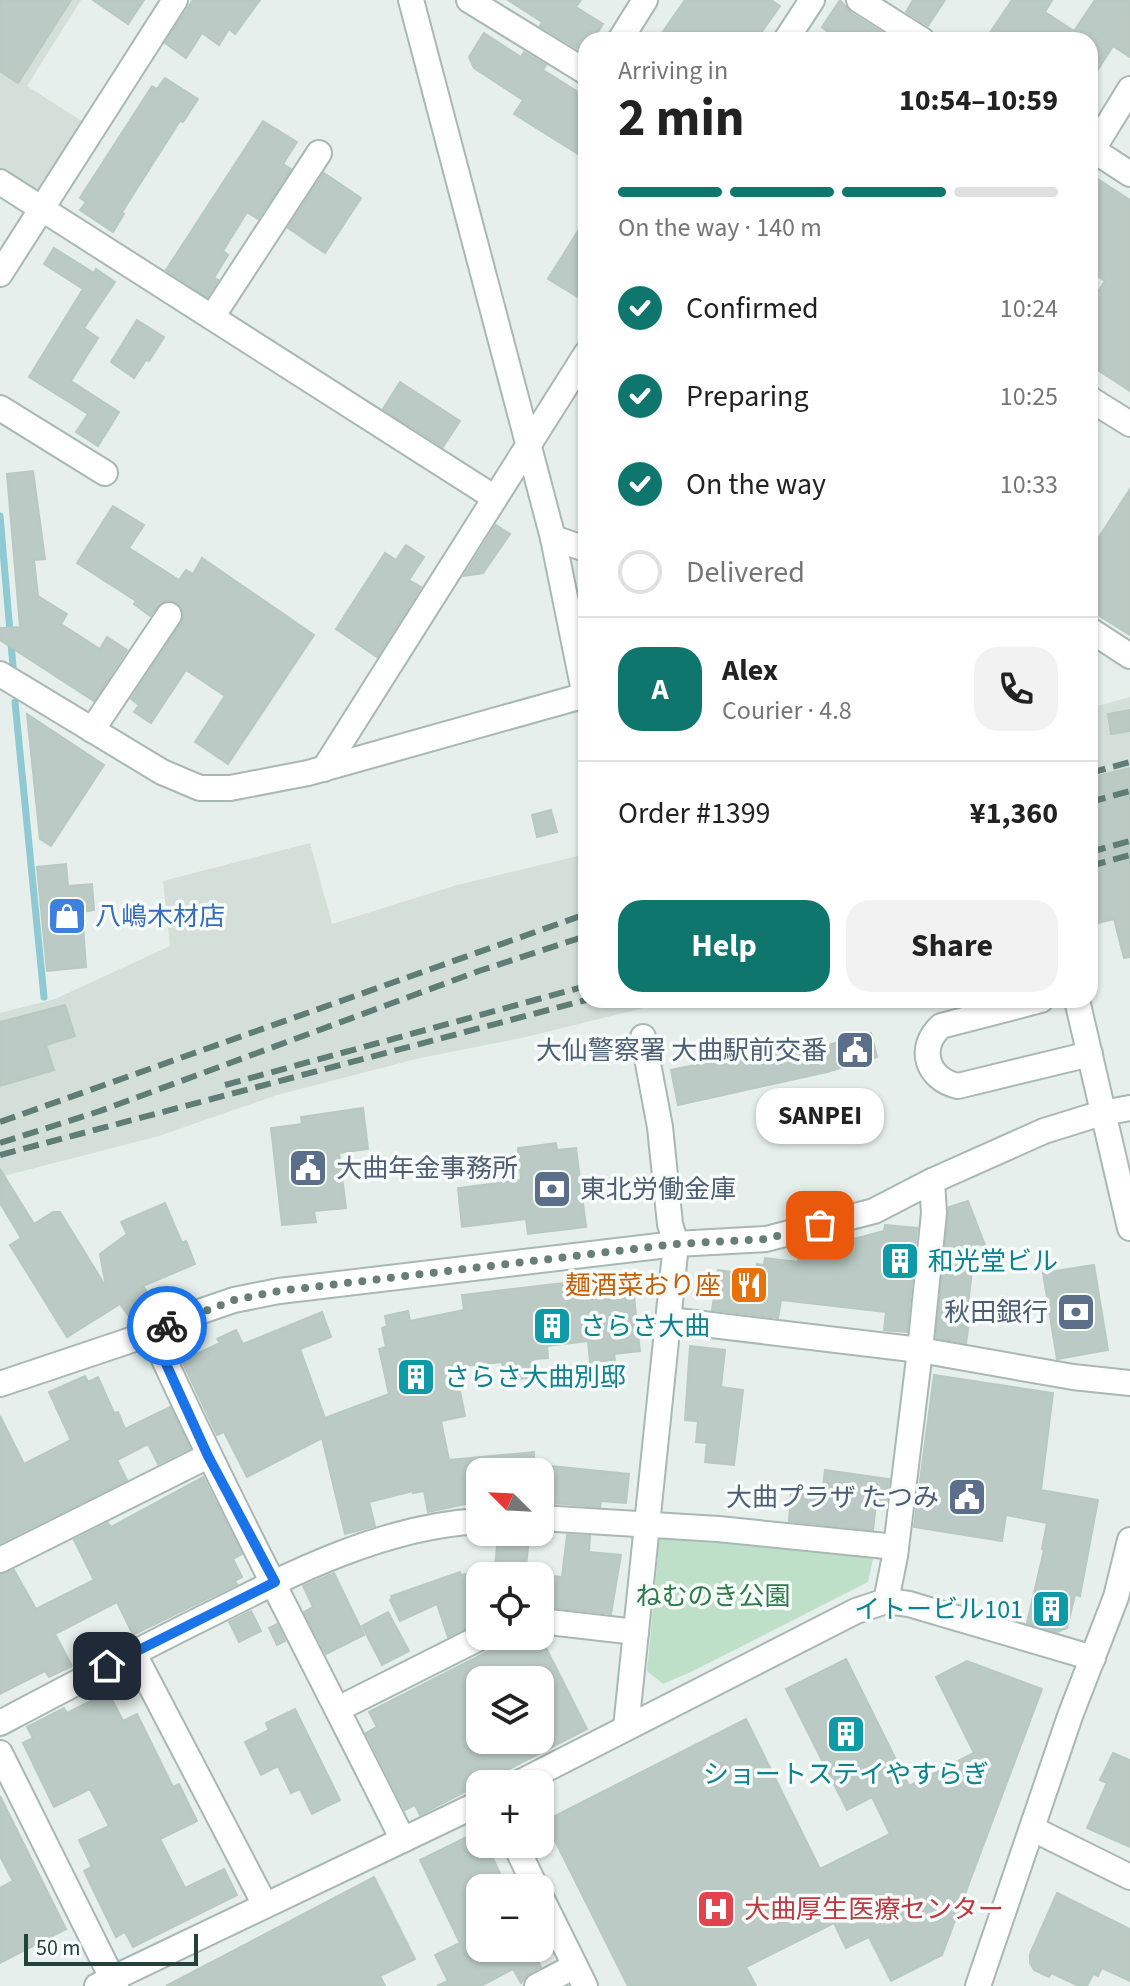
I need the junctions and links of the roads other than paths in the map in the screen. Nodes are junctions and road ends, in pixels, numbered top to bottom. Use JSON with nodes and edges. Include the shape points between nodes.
{"nodes":[{"id":1,"x":175,"y":0,"type":"edge"},
{"id":2,"x":411,"y":0,"type":"edge"},
{"id":3,"x":469,"y":0,"type":"edge"},
{"id":4,"x":645,"y":0,"type":"edge"},
{"id":5,"x":812,"y":0,"type":"edge"},
{"id":6,"x":859,"y":0,"type":"edge"},
{"id":7,"x":496,"y":7,"type":"edge"},
{"id":8,"x":625,"y":32,"type":"edge"},
{"id":9,"x":791,"y":32,"type":"edge"},
{"id":10,"x":909,"y":32,"type":"edge"},
{"id":11,"x":578,"y":66,"type":"edge"},
{"id":12,"x":1130,"y":89,"type":"edge"},
{"id":13,"x":1098,"y":140,"type":"edge"},
{"id":14,"x":319,"y":153,"type":"dead end"},
{"id":15,"x":1098,"y":155,"type":"edge"},
{"id":16,"x":1130,"y":174,"type":"edge"},
{"id":17,"x":0,"y":182,"type":"edge"},
{"id":18,"x":42,"y":209,"type":"junction"},
{"id":19,"x":0,"y":274,"type":"edge"},
{"id":20,"x":212,"y":317,"type":"junction"},
{"id":21,"x":578,"y":367,"type":"edge"},
{"id":22,"x":1098,"y":404,"type":"edge"},
{"id":23,"x":0,"y":408,"type":"edge"},
{"id":24,"x":1130,"y":424,"type":"edge"},
{"id":25,"x":530,"y":443,"type":"junction"},
{"id":26,"x":105,"y":473,"type":"dead end"},
{"id":27,"x":495,"y":498,"type":"junction"},
{"id":28,"x":553,"y":538,"type":"junction"},
{"id":29,"x":578,"y":546,"type":"edge"},
{"id":30,"x":169,"y":615,"type":"dead end"},
{"id":31,"x":1098,"y":635,"type":"edge"},
{"id":32,"x":1130,"y":656,"type":"edge"},
{"id":33,"x":578,"y":658,"type":"edge"},
{"id":34,"x":0,"y":674,"type":"edge"},
{"id":35,"x":578,"y":699,"type":"edge"},
{"id":36,"x":92,"y":730,"type":"junction"},
{"id":37,"x":324,"y":769,"type":"junction"},
{"id":38,"x":1010,"y":1008,"type":"edge"},
{"id":39,"x":1079,"y":1008,"type":"edge"},
{"id":40,"x":643,"y":1037,"type":"dead end"},
{"id":41,"x":1090,"y":1054,"type":"junction"},
{"id":42,"x":1130,"y":1108,"type":"edge"},
{"id":43,"x":1102,"y":1113,"type":"junction"},
{"id":44,"x":932,"y":1181,"type":"junction"},
{"id":45,"x":1130,"y":1228,"type":"edge"},
{"id":46,"x":676,"y":1244,"type":"junction"},
{"id":47,"x":670,"y":1320,"type":"junction"},
{"id":48,"x":152,"y":1333,"type":"junction"},
{"id":49,"x":920,"y":1350,"type":"junction"},
{"id":50,"x":1130,"y":1383,"type":"edge"},
{"id":51,"x":0,"y":1384,"type":"edge"},
{"id":52,"x":208,"y":1456,"type":"junction"},
{"id":53,"x":554,"y":1519,"type":"edge"},
{"id":54,"x":466,"y":1522,"type":"edge"},
{"id":55,"x":646,"y":1526,"type":"junction"},
{"id":56,"x":1130,"y":1540,"type":"edge"},
{"id":57,"x":896,"y":1547,"type":"junction"},
{"id":58,"x":0,"y":1560,"type":"edge"},
{"id":59,"x":275,"y":1582,"type":"junction"},
{"id":60,"x":886,"y":1601,"type":"junction"},
{"id":61,"x":554,"y":1623,"type":"edge"},
{"id":62,"x":636,"y":1632,"type":"junction"},
{"id":63,"x":466,"y":1645,"type":"edge"},
{"id":64,"x":133,"y":1652,"type":"junction"},
{"id":65,"x":1093,"y":1658,"type":"junction"},
{"id":66,"x":338,"y":1709,"type":"junction"},
{"id":67,"x":0,"y":1723,"type":"edge"},
{"id":68,"x":626,"y":1728,"type":"junction"},
{"id":69,"x":0,"y":1753,"type":"edge"},
{"id":70,"x":544,"y":1770,"type":"edge"},
{"id":71,"x":466,"y":1810,"type":"edge"},
{"id":72,"x":1033,"y":1829,"type":"junction"},
{"id":73,"x":403,"y":1840,"type":"junction"},
{"id":74,"x":1130,"y":1877,"type":"edge"},
{"id":75,"x":265,"y":1905,"type":"junction"},
{"id":76,"x":554,"y":1923,"type":"edge"},
{"id":77,"x":580,"y":1976,"type":"edge"},
{"id":78,"x":108,"y":1983,"type":"edge"},
{"id":79,"x":537,"y":1986,"type":"edge"},
{"id":80,"x":978,"y":1986,"type":"edge"}],
"edges":[{"from":1,"to":18,"type":"street"},
{"from":2,"to":25,"type":"street"},
{"from":3,"to":7,"type":"street"},
{"from":4,"to":8,"type":"street"},
{"from":5,"to":9,"type":"street"},
{"from":6,"to":10,"type":"street"},
{"from":7,"to":11,"type":"street"},
{"from":12,"to":13,"type":"street"},
{"from":14,"to":20,"type":"street"},
{"from":15,"to":16,"type":"street"},
{"from":17,"to":18,"type":"street"},
{"from":18,"to":19,"type":"street"},
{"from":18,"to":20,"type":"street"},
{"from":20,"to":27,"type":"street"},
{"from":21,"to":25,"type":"street"},
{"from":22,"to":24,"type":"street"},
{"from":23,"to":26,"type":"street"},
{"from":25,"to":27,"type":"street"},
{"from":25,"to":28,"type":"street"},
{"from":27,"to":37,"type":"street"},
{"from":28,"to":29,"type":"street"},
{"from":28,"to":33,"type":"street"},
{"from":30,"to":36,"type":"street"},
{"from":31,"to":32,"type":"street"},
{"from":34,"to":36,"type":"street"},
{"from":35,"to":37,"type":"street"},
{"from":36,"to":37,"type":"street","via":[[200,788],[230,788]]},
{"from":38,"to":41,"type":"street","via":[[941,1026],[928,1044],[929,1066],[936,1076],[958,1086]]},
{"from":39,"to":41,"type":"street"},
{"from":40,"to":46,"type":"street"},
{"from":41,"to":43,"type":"street"},
{"from":42,"to":43,"type":"street"},
{"from":43,"to":44,"type":"street","via":[[1044,1131]]},
{"from":43,"to":45,"type":"street"},
{"from":44,"to":46,"type":"street","via":[[874,1211],[766,1239]]},
{"from":44,"to":49,"type":"street","via":[[934,1213]]},
{"from":46,"to":47,"type":"street"},
{"from":46,"to":48,"type":"street","via":[[279,1291],[234,1300]]},
{"from":47,"to":49,"type":"street"},
{"from":47,"to":55,"type":"street"},
{"from":48,"to":51,"type":"street"},
{"from":48,"to":52,"type":"street"},
{"from":49,"to":50,"type":"street"},
{"from":49,"to":57,"type":"street"},
{"from":52,"to":58,"type":"street"},
{"from":52,"to":59,"type":"street"},
{"from":53,"to":55,"type":"street"},
{"from":54,"to":59,"type":"street","via":[[401,1535]]},
{"from":55,"to":57,"type":"street"},
{"from":55,"to":62,"type":"street"},
{"from":56,"to":65,"type":"street"},
{"from":57,"to":60,"type":"street"},
{"from":59,"to":64,"type":"street"},
{"from":59,"to":66,"type":"street"},
{"from":60,"to":65,"type":"street"},
{"from":60,"to":68,"type":"street","via":[[856,1611]]},
{"from":61,"to":62,"type":"street"},
{"from":62,"to":68,"type":"street"},
{"from":63,"to":66,"type":"street"},
{"from":64,"to":67,"type":"street"},
{"from":64,"to":75,"type":"street"},
{"from":65,"to":72,"type":"street"},
{"from":66,"to":73,"type":"street"},
{"from":68,"to":70,"type":"street"},
{"from":69,"to":78,"type":"street"},
{"from":71,"to":73,"type":"street"},
{"from":72,"to":74,"type":"street"},
{"from":72,"to":80,"type":"street"},
{"from":73,"to":75,"type":"street"},
{"from":75,"to":78,"type":"street"},
{"from":76,"to":77,"type":"street"},
{"from":77,"to":79,"type":"street"}]}
